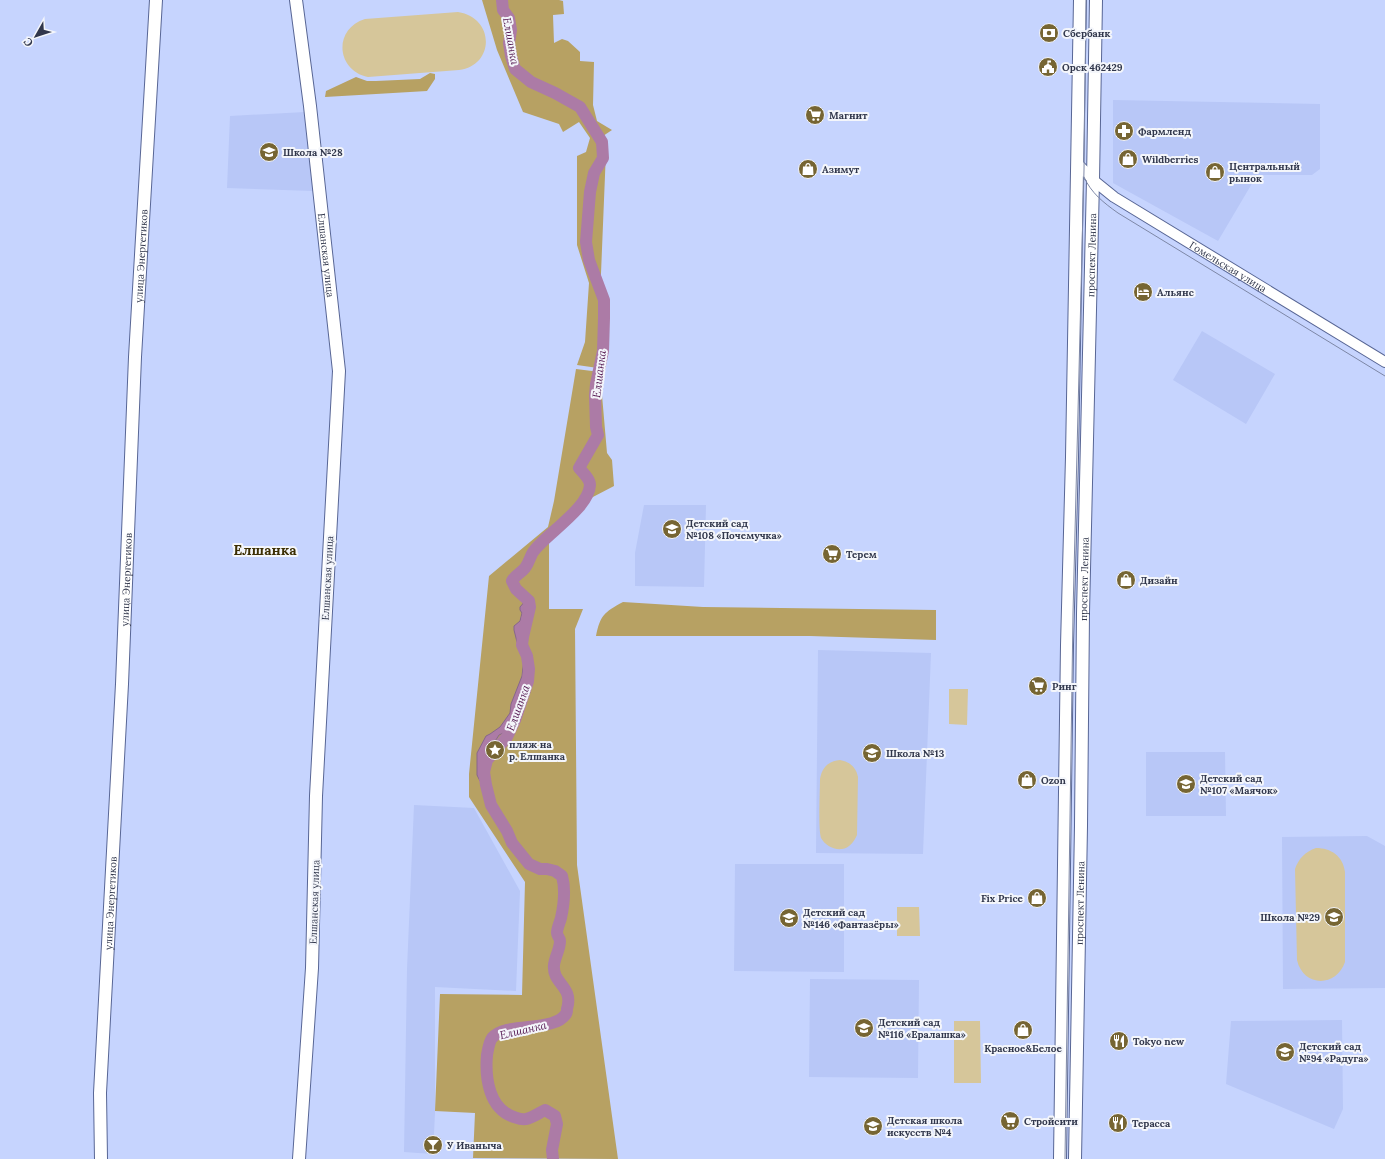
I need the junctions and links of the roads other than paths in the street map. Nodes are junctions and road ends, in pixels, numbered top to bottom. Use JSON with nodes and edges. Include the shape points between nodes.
{"nodes":[{"id":1,"x":156,"y":0,"type":"edge"},
{"id":2,"x":296,"y":0,"type":"edge"},
{"id":3,"x":1080,"y":0,"type":"edge"},
{"id":4,"x":1096,"y":0,"type":"edge"},
{"id":5,"x":1077,"y":163,"type":"junction"},
{"id":6,"x":1093,"y":180,"type":"junction"},
{"id":7,"x":1385,"y":362,"type":"edge"},
{"id":8,"x":101,"y":1159,"type":"edge"},
{"id":9,"x":299,"y":1159,"type":"edge"},
{"id":10,"x":1060,"y":1159,"type":"edge"},
{"id":11,"x":1075,"y":1159,"type":"edge"}],
"edges":[{"from":1,"to":8,"type":"main road","name":"улица Энергетиков","via":[[134,357],[122,684],[100,1093]]},
{"from":2,"to":9,"type":"main road","name":"Елшанская улица","via":[[339,371],[316,796],[312,968]]},
{"from":3,"to":5,"type":"main road","name":"проспект Ленина"},
{"from":4,"to":6,"type":"main road","name":"проспект Ленина"},
{"from":5,"to":6,"type":"street","name":"Гомельская улица"},
{"from":5,"to":10,"type":"main road","name":"проспект Ленина"},
{"from":6,"to":7,"type":"street","name":"Гомельская улица","via":[[1114,197]]},
{"from":6,"to":11,"type":"main road","name":"проспект Ленина","via":[[1082,621]]}]}
